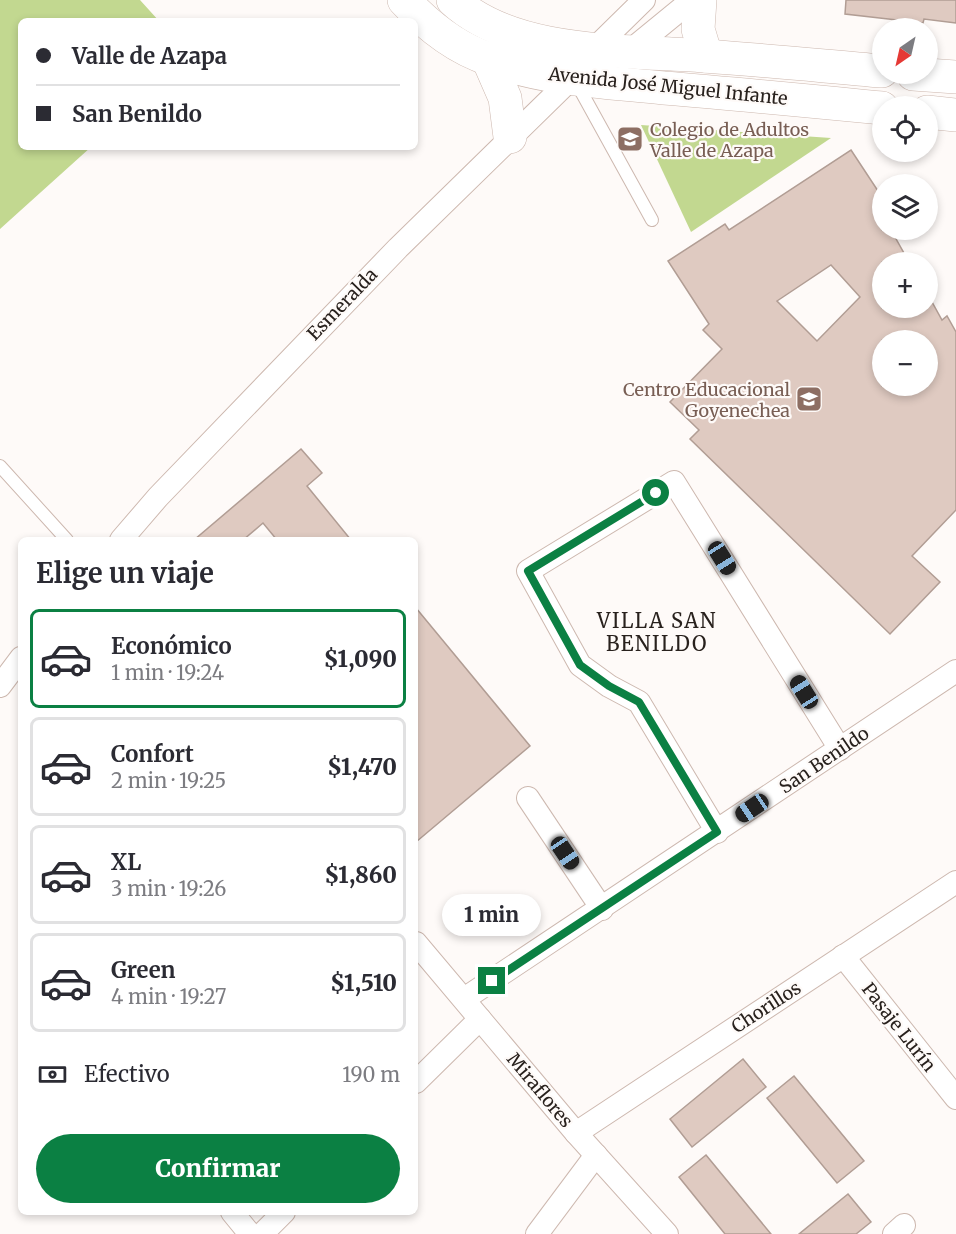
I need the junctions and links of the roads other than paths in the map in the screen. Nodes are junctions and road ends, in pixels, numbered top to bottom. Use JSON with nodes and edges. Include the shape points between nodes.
{"nodes":[{"id":1,"x":404,"y":0,"type":"edge"},
{"id":2,"x":453,"y":0,"type":"edge"},
{"id":3,"x":692,"y":0,"type":"edge"},
{"id":4,"x":699,"y":0,"type":"edge"},
{"id":5,"x":638,"y":2,"type":"edge"},
{"id":6,"x":594,"y":49,"type":"junction"},
{"id":7,"x":633,"y":51,"type":"junction"},
{"id":8,"x":706,"y":56,"type":"junction"},
{"id":9,"x":488,"y":59,"type":"junction"},
{"id":10,"x":872,"y":70,"type":"edge"},
{"id":11,"x":938,"y":76,"type":"edge"},
{"id":12,"x":573,"y":77,"type":"junction"},
{"id":13,"x":956,"y":77,"type":"edge"},
{"id":14,"x":872,"y":107,"type":"edge"},
{"id":15,"x":938,"y":113,"type":"edge"},
{"id":16,"x":956,"y":114,"type":"edge"},
{"id":17,"x":510,"y":137,"type":"junction"},
{"id":18,"x":652,"y":220,"type":"dead end"},
{"id":19,"x":0,"y":466,"type":"edge"},
{"id":20,"x":64,"y":537,"type":"edge"},
{"id":21,"x":124,"y":537,"type":"edge"},
{"id":22,"x":18,"y":662,"type":"edge"},
{"id":23,"x":956,"y":671,"type":"edge"},
{"id":24,"x":0,"y":686,"type":"edge"},
{"id":25,"x":840,"y":749,"type":"junction"},
{"id":26,"x":528,"y":798,"type":"dead end"},
{"id":27,"x":717,"y":832,"type":"junction"},
{"id":28,"x":956,"y":882,"type":"edge"},
{"id":29,"x":602,"y":909,"type":"junction"},
{"id":30,"x":418,"y":945,"type":"edge"},
{"id":31,"x":843,"y":956,"type":"junction"},
{"id":32,"x":464,"y":999,"type":"junction"},
{"id":33,"x":480,"y":1019,"type":"junction"},
{"id":34,"x":418,"y":1080,"type":"edge"},
{"id":35,"x":956,"y":1098,"type":"edge"},
{"id":36,"x":576,"y":1132,"type":"junction"},
{"id":37,"x":596,"y":1155,"type":"junction"},
{"id":38,"x":234,"y":1215,"type":"edge"},
{"id":39,"x":281,"y":1215,"type":"edge"},
{"id":40,"x":250,"y":1234,"type":"edge"},
{"id":41,"x":262,"y":1234,"type":"edge"},
{"id":42,"x":537,"y":1234,"type":"edge"},
{"id":43,"x":667,"y":1234,"type":"edge"}],
"edges":[{"from":1,"to":9,"type":"main road","name":"Avenida José Miguel Infante","via":[[435,30]]},
{"from":2,"to":6,"type":"main road","name":"Avenida José Miguel Infante","via":[[489,25],[513,34]]},
{"from":3,"to":7,"type":"street","name":"Esmeralda"},
{"from":4,"to":8,"type":"main road","via":[[698,29]]},
{"from":5,"to":6,"type":"street","name":"Esmeralda"},
{"from":6,"to":7,"type":"main road","name":"Avenida José Miguel Infante"},
{"from":6,"to":12,"type":"street","name":"Esmeralda"},
{"from":7,"to":8,"type":"main road","name":"Avenida José Miguel Infante"},
{"from":7,"to":12,"type":"street","name":"Esmeralda"},
{"from":8,"to":10,"type":"main road","name":"Avenida José Miguel Infante"},
{"from":9,"to":12,"type":"main road","name":"Avenida José Miguel Infante"},
{"from":9,"to":17,"type":"main road","via":[[505,98]]},
{"from":11,"to":13,"type":"main road"},
{"from":12,"to":14,"type":"main road","name":"Avenida José Miguel Infante"},
{"from":12,"to":17,"type":"street","name":"Esmeralda"},
{"from":12,"to":18,"type":"lane"},
{"from":15,"to":16,"type":"main road"},
{"from":17,"to":21,"type":"street","name":"Esmeralda","via":[[288,360]]},
{"from":19,"to":20,"type":"lane"},
{"from":22,"to":24,"type":"street"},
{"from":23,"to":25,"type":"street","name":"San Benildo"},
{"from":25,"to":27,"type":"street","name":"San Benildo"},
{"from":25,"to":27,"type":"street","via":[[674,482],[528,571],[580,665],[639,702]]},
{"from":26,"to":29,"type":"street"},
{"from":27,"to":29,"type":"street","name":"San Benildo"},
{"from":28,"to":31,"type":"street","name":"Chorillos"},
{"from":29,"to":32,"type":"street","name":"San Benildo"},
{"from":30,"to":32,"type":"street","name":"Miraflores"},
{"from":31,"to":35,"type":"street","name":"Pasaje Lurín"},
{"from":31,"to":36,"type":"street","name":"Chorillos"},
{"from":32,"to":33,"type":"street","name":"Miraflores"},
{"from":33,"to":34,"type":"street"},
{"from":33,"to":36,"type":"street","name":"Miraflores"},
{"from":36,"to":37,"type":"street","name":"Miraflores"},
{"from":37,"to":42,"type":"street"},
{"from":37,"to":43,"type":"street","name":"Miraflores"},
{"from":38,"to":40,"type":"street"},
{"from":39,"to":41,"type":"street"}]}
